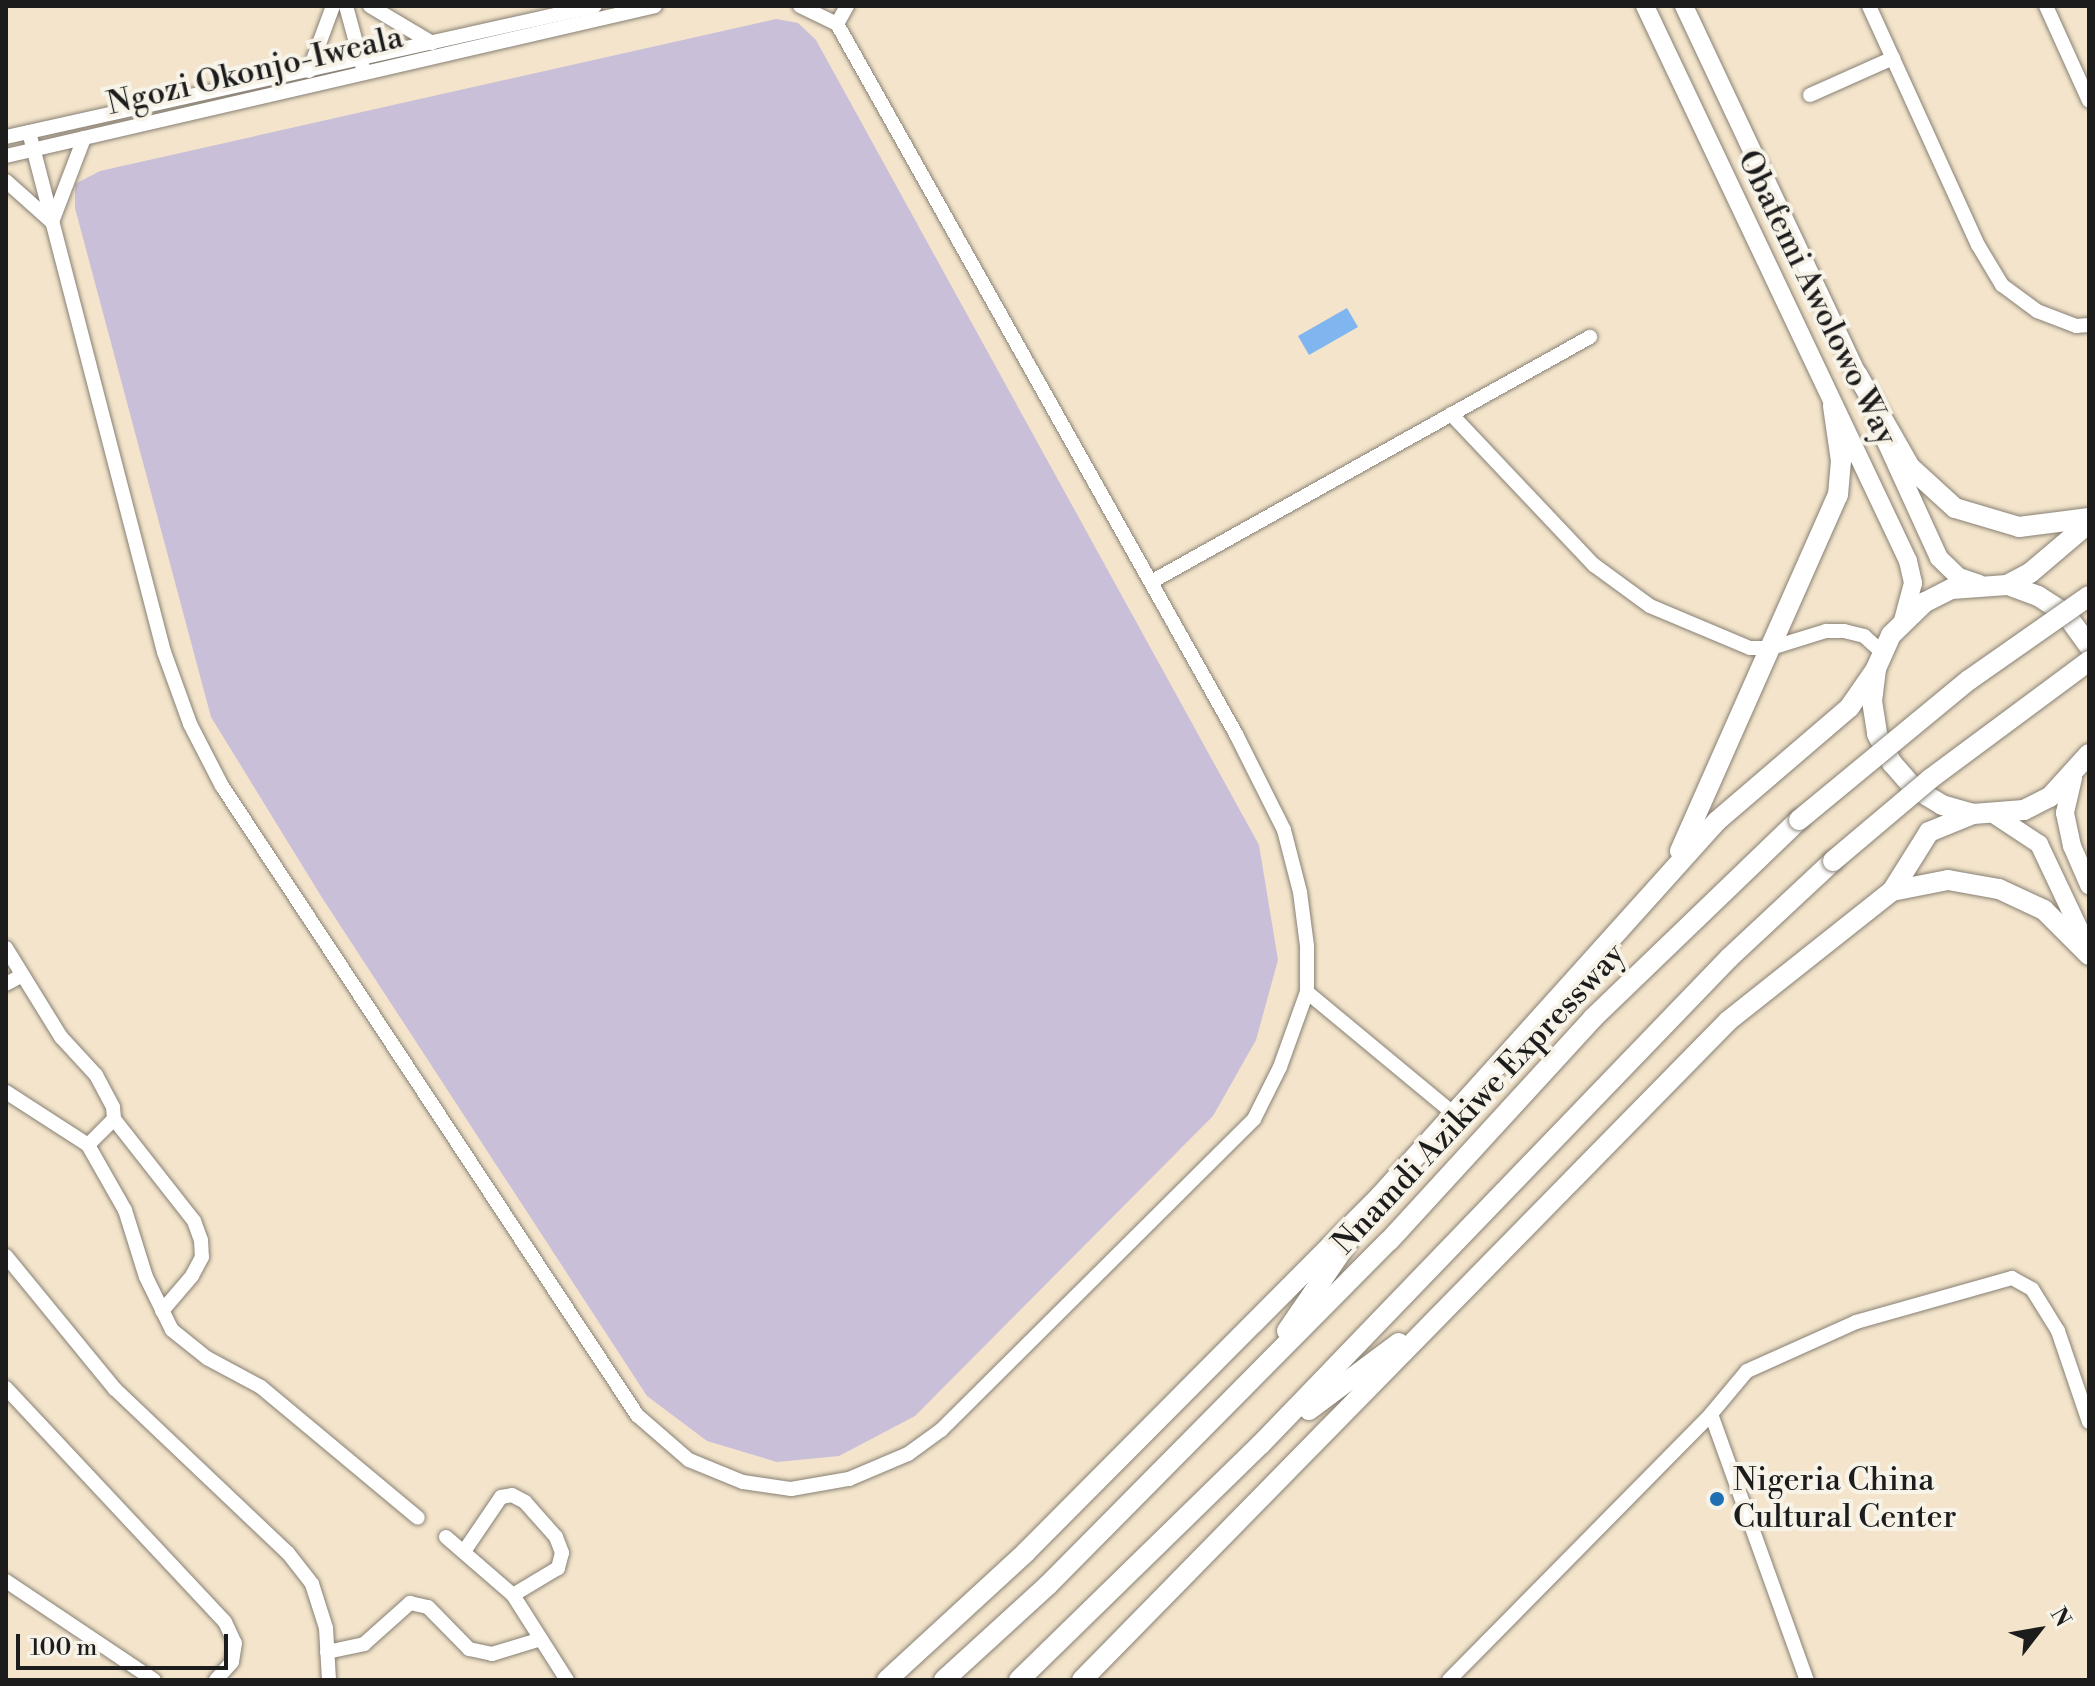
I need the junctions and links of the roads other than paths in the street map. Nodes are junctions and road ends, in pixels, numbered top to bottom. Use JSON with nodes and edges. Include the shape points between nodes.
{"nodes":[{"id":1,"x":333,"y":6,"type":"edge"},
{"id":2,"x":346,"y":6,"type":"edge"},
{"id":3,"x":370,"y":6,"type":"edge"},
{"id":4,"x":595,"y":6,"type":"edge"},
{"id":5,"x":655,"y":6,"type":"edge"},
{"id":6,"x":800,"y":6,"type":"edge"},
{"id":7,"x":847,"y":6,"type":"edge"},
{"id":8,"x":1645,"y":6,"type":"edge"},
{"id":9,"x":1684,"y":6,"type":"edge"},
{"id":10,"x":1869,"y":6,"type":"edge"},
{"id":11,"x":2046,"y":6,"type":"edge"},
{"id":12,"x":837,"y":24,"type":"junction"},
{"id":13,"x":432,"y":43,"type":"junction"},
{"id":14,"x":1893,"y":58,"type":"junction"},
{"id":15,"x":361,"y":59,"type":"junction"},
{"id":16,"x":309,"y":71,"type":"junction"},
{"id":17,"x":365,"y":76,"type":"junction"},
{"id":18,"x":1810,"y":95,"type":"dead end"},
{"id":19,"x":2089,"y":101,"type":"edge"},
{"id":20,"x":29,"y":132,"type":"junction"},
{"id":21,"x":6,"y":137,"type":"edge"},
{"id":22,"x":84,"y":138,"type":"junction"},
{"id":23,"x":33,"y":149,"type":"junction"},
{"id":24,"x":6,"y":156,"type":"edge"},
{"id":25,"x":6,"y":181,"type":"edge"},
{"id":26,"x":52,"y":222,"type":"junction"},
{"id":27,"x":2089,"y":325,"type":"edge"},
{"id":28,"x":1590,"y":337,"type":"dead end"},
{"id":29,"x":1857,"y":374,"type":"junction"},
{"id":30,"x":1833,"y":406,"type":"junction"},
{"id":31,"x":1451,"y":414,"type":"junction"},
{"id":32,"x":2089,"y":520,"type":"edge"},
{"id":33,"x":1151,"y":582,"type":"junction"},
{"id":34,"x":1979,"y":584,"type":"junction"},
{"id":35,"x":2007,"y":585,"type":"junction"},
{"id":36,"x":2089,"y":596,"type":"edge"},
{"id":37,"x":1903,"y":620,"type":"junction"},
{"id":38,"x":2089,"y":646,"type":"edge"},
{"id":39,"x":1771,"y":648,"type":"junction"},
{"id":40,"x":1879,"y":660,"type":"junction"},
{"id":41,"x":2089,"y":661,"type":"edge"},
{"id":42,"x":2089,"y":754,"type":"edge"},
{"id":43,"x":2073,"y":778,"type":"junction"},
{"id":44,"x":1973,"y":814,"type":"junction"},
{"id":45,"x":1995,"y":815,"type":"junction"},
{"id":46,"x":2089,"y":885,"type":"edge"},
{"id":47,"x":1654,"y":891,"type":"junction"},
{"id":48,"x":1892,"y":891,"type":"junction"},
{"id":49,"x":6,"y":948,"type":"edge"},
{"id":50,"x":2089,"y":953,"type":"edge"},
{"id":51,"x":22,"y":975,"type":"junction"},
{"id":52,"x":6,"y":984,"type":"edge"},
{"id":53,"x":1307,"y":992,"type":"junction"},
{"id":54,"x":6,"y":1092,"type":"edge"},
{"id":55,"x":1454,"y":1114,"type":"junction"},
{"id":56,"x":114,"y":1119,"type":"junction"},
{"id":57,"x":88,"y":1145,"type":"junction"},
{"id":58,"x":1380,"y":1196,"type":"junction"},
{"id":59,"x":6,"y":1256,"type":"edge"},
{"id":60,"x":1443,"y":1310,"type":"junction"},
{"id":61,"x":162,"y":1311,"type":"junction"},
{"id":62,"x":1257,"y":1374,"type":"junction"},
{"id":63,"x":6,"y":1388,"type":"edge"},
{"id":64,"x":1711,"y":1414,"type":"junction"},
{"id":65,"x":2089,"y":1422,"type":"edge"},
{"id":66,"x":1260,"y":1445,"type":"junction"},
{"id":67,"x":418,"y":1518,"type":"dead end"},
{"id":68,"x":446,"y":1537,"type":"dead end"},
{"id":69,"x":465,"y":1550,"type":"junction"},
{"id":70,"x":6,"y":1581,"type":"edge"},
{"id":71,"x":513,"y":1595,"type":"junction"},
{"id":72,"x":541,"y":1639,"type":"junction"},
{"id":73,"x":327,"y":1652,"type":"junction"},
{"id":74,"x":154,"y":1680,"type":"edge"},
{"id":75,"x":216,"y":1680,"type":"edge"},
{"id":76,"x":329,"y":1680,"type":"edge"},
{"id":77,"x":567,"y":1680,"type":"edge"},
{"id":78,"x":887,"y":1680,"type":"edge"},
{"id":79,"x":944,"y":1680,"type":"edge"},
{"id":80,"x":1019,"y":1680,"type":"edge"},
{"id":81,"x":1082,"y":1680,"type":"edge"},
{"id":82,"x":1449,"y":1680,"type":"edge"},
{"id":83,"x":1807,"y":1680,"type":"edge"}],
"edges":[{"from":1,"to":16,"type":"street"},
{"from":2,"to":15,"type":"street"},
{"from":3,"to":13,"type":"street"},
{"from":4,"to":13,"type":"street","name":"Ngozi Okonjo-Iweala"},
{"from":5,"to":17,"type":"street","name":"Ngozi Okonjo-Iweala"},
{"from":6,"to":12,"type":"street"},
{"from":7,"to":12,"type":"street"},
{"from":8,"to":30,"type":"main road","name":"Obafemi Awolowo Way"},
{"from":9,"to":29,"type":"main road","name":"Obafemi Awolowo Way"},
{"from":10,"to":14,"type":"street"},
{"from":11,"to":19,"type":"street"},
{"from":12,"to":33,"type":"street"},
{"from":13,"to":15,"type":"street","name":"Ngozi Okonjo-Iweala"},
{"from":14,"to":18,"type":"street"},
{"from":14,"to":27,"type":"street","via":[[1978,245],[2002,285],[2037,311],[2076,326]]},
{"from":15,"to":16,"type":"street","name":"Ngozi Okonjo-Iweala"},
{"from":15,"to":17,"type":"street"},
{"from":16,"to":20,"type":"street","name":"Ngozi Okonjo-Iweala"},
{"from":17,"to":22,"type":"street","name":"Ngozi Okonjo-Iweala"},
{"from":20,"to":21,"type":"street","name":"Ngozi Okonjo-Iweala"},
{"from":20,"to":23,"type":"street"},
{"from":22,"to":23,"type":"street","name":"Ngozi Okonjo-Iweala"},
{"from":22,"to":26,"type":"street"},
{"from":23,"to":24,"type":"street","name":"Ngozi Okonjo-Iweala"},
{"from":23,"to":26,"type":"street"},
{"from":25,"to":26,"type":"street"},
{"from":26,"to":53,"type":"street","via":[[164,652],[190,724],[222,786],[623,1399],[689,1460],[743,1482],[791,1489],[849,1479],[908,1454],[941,1430],[1254,1119]]},
{"from":28,"to":31,"type":"street"},
{"from":29,"to":32,"type":"highway","via":[[1910,467],[1955,508],[2019,527]]},
{"from":29,"to":34,"type":"main road","name":"Obafemi Awolowo Way","via":[[1939,558],[1959,577]]},
{"from":30,"to":37,"type":"main road","name":"Obafemi Awolowo Way","via":[[1908,561],[1913,583]]},
{"from":30,"to":39,"type":"highway","via":[[1841,461],[1838,495]]},
{"from":31,"to":33,"type":"street"},
{"from":31,"to":39,"type":"street","via":[[1569,540],[1626,592],[1734,644]]},
{"from":32,"to":35,"type":"highway","via":[[2030,573]]},
{"from":33,"to":53,"type":"street","via":[[1284,830],[1300,892]]},
{"from":34,"to":35,"type":"highway"},
{"from":34,"to":37,"type":"highway","via":[[1925,602]]},
{"from":35,"to":38,"type":"highway","via":[[2066,614]]},
{"from":36,"to":62,"type":"highway","name":"Nnamdi Azikiwe Expressway","bridge":true,"via":[[1957,690],[1799,820],[1593,1018],[1389,1241]]},
{"from":37,"to":40,"type":"highway","name":"Nnamdi Azikiwe Expressway"},
{"from":39,"to":40,"type":"street","via":[[1826,631],[1844,631],[1864,636]]},
{"from":39,"to":47,"type":"highway","via":[[1689,834]]},
{"from":40,"to":44,"type":"highway","via":[[1872,701],[1877,734],[1892,763],[1914,788],[1942,805]]},
{"from":40,"to":47,"type":"highway","name":"Nnamdi Azikiwe Expressway","via":[[1849,708],[1758,782]]},
{"from":41,"to":66,"type":"highway","bridge":true,"via":[[1930,779],[1719,968]]},
{"from":42,"to":43,"type":"highway"},
{"from":43,"to":45,"type":"highway","via":[[2024,810]]},
{"from":43,"to":46,"type":"main road","via":[[2065,813]]},
{"from":44,"to":45,"type":"highway"},
{"from":44,"to":48,"type":"highway","via":[[1929,832]]},
{"from":45,"to":50,"type":"main road","via":[[2039,844]]},
{"from":47,"to":55,"type":"highway","name":"Nnamdi Azikiwe Expressway"},
{"from":48,"to":50,"type":"highway","via":[[1948,880],[1999,889],[2044,910]]},
{"from":48,"to":60,"type":"highway","via":[[1728,1021]]},
{"from":49,"to":51,"type":"street"},
{"from":51,"to":52,"type":"street"},
{"from":51,"to":56,"type":"street","via":[[61,1037],[103,1086]]},
{"from":53,"to":55,"type":"street"},
{"from":54,"to":57,"type":"street"},
{"from":55,"to":58,"type":"highway","name":"Nnamdi Azikiwe Expressway"},
{"from":56,"to":57,"type":"street"},
{"from":56,"to":61,"type":"street","via":[[194,1221],[201,1240],[202,1257],[192,1276]]},
{"from":57,"to":61,"type":"street","via":[[125,1210]]},
{"from":58,"to":62,"type":"highway"},
{"from":58,"to":78,"type":"highway","name":"Nnamdi Azikiwe Expressway","via":[[1026,1552]]},
{"from":59,"to":73,"type":"street","via":[[115,1389],[288,1553],[312,1584]]},
{"from":60,"to":66,"type":"highway"},
{"from":60,"to":81,"type":"highway"},
{"from":61,"to":67,"type":"street","via":[[183,1340],[261,1387]]},
{"from":62,"to":79,"type":"highway","name":"Nnamdi Azikiwe Expressway","via":[[1048,1585]]},
{"from":63,"to":75,"type":"street","via":[[225,1622],[235,1643],[232,1662]]},
{"from":64,"to":65,"type":"street","via":[[1747,1371],[1856,1322],[2012,1278],[2032,1289],[2058,1331]]},
{"from":64,"to":82,"type":"street"},
{"from":64,"to":83,"type":"street"},
{"from":66,"to":80,"type":"highway"},
{"from":68,"to":69,"type":"street"},
{"from":69,"to":71,"type":"street"},
{"from":69,"to":71,"type":"street","via":[[501,1497],[512,1495],[525,1502],[556,1537],[562,1553],[558,1568]]},
{"from":70,"to":74,"type":"street"},
{"from":71,"to":72,"type":"street"},
{"from":72,"to":73,"type":"street","via":[[492,1654],[469,1649],[428,1607],[410,1603],[364,1644]]},
{"from":72,"to":77,"type":"street"},
{"from":73,"to":76,"type":"street"}]}
